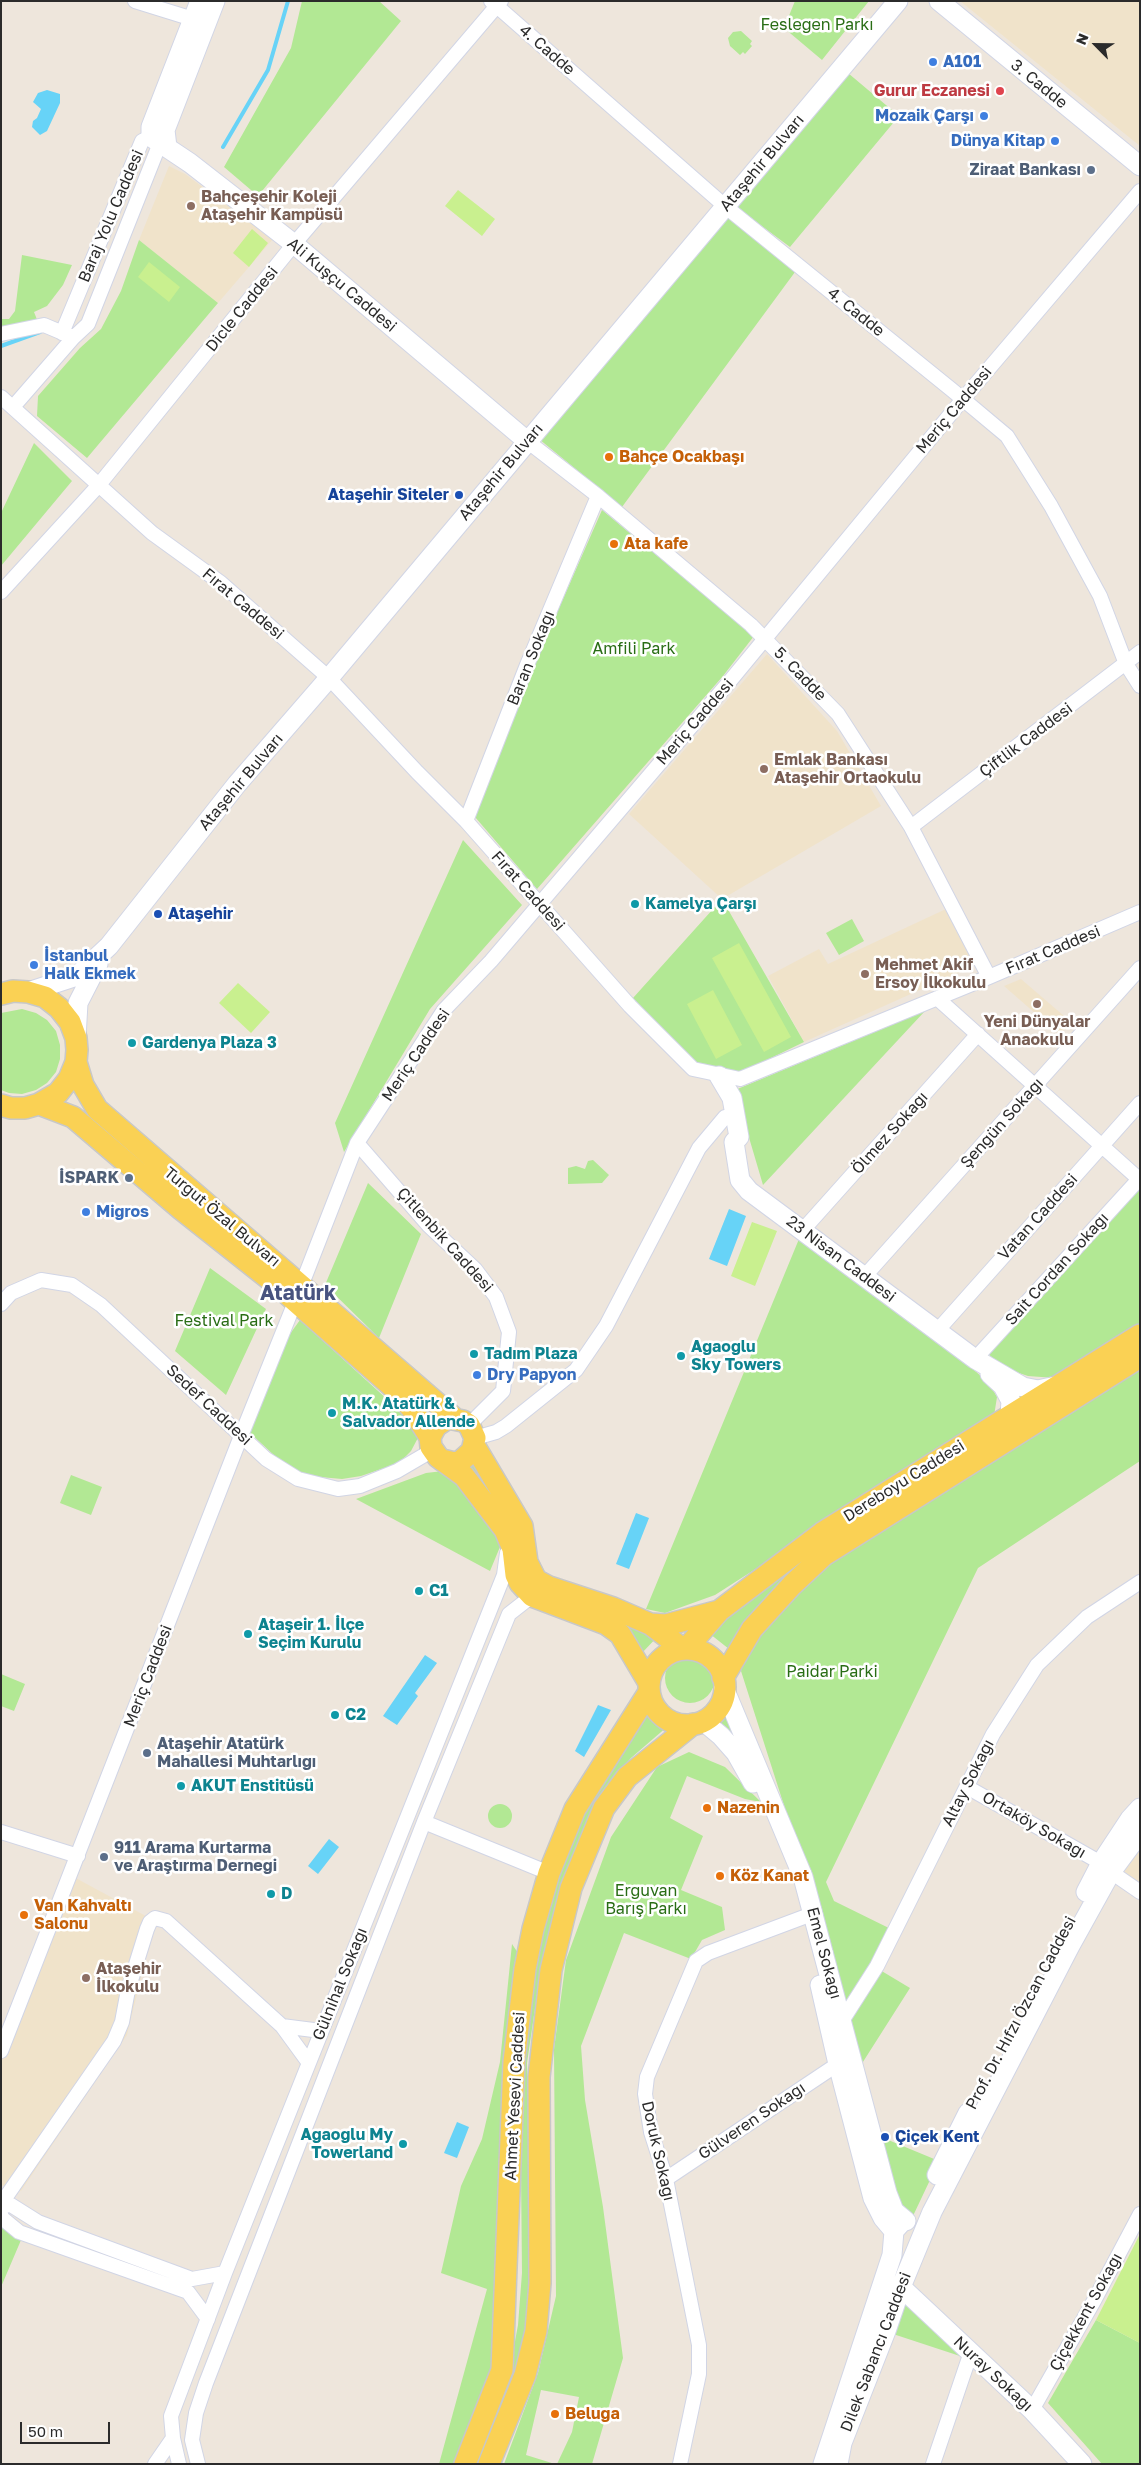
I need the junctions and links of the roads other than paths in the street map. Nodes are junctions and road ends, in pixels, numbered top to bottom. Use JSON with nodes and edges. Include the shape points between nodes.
{"nodes":[{"id":1,"x":135,"y":1,"type":"edge"},
{"id":2,"x":200,"y":1,"type":"edge"},
{"id":3,"x":215,"y":1,"type":"edge"},
{"id":4,"x":898,"y":1,"type":"edge"},
{"id":5,"x":939,"y":1,"type":"edge"},
{"id":6,"x":496,"y":3,"type":"edge"},
{"id":7,"x":199,"y":21,"type":"junction"},
{"id":8,"x":160,"y":142,"type":"junction"},
{"id":9,"x":1140,"y":166,"type":"edge"},
{"id":10,"x":1140,"y":191,"type":"edge"},
{"id":11,"x":726,"y":207,"type":"junction"},
{"id":12,"x":294,"y":244,"type":"junction"},
{"id":13,"x":1,"y":334,"type":"edge"},
{"id":14,"x":67,"y":335,"type":"junction"},
{"id":15,"x":1,"y":397,"type":"edge"},
{"id":16,"x":963,"y":399,"type":"junction"},
{"id":17,"x":13,"y":407,"type":"junction"},
{"id":18,"x":526,"y":441,"type":"junction"},
{"id":19,"x":98,"y":486,"type":"junction"},
{"id":20,"x":598,"y":496,"type":"junction"},
{"id":21,"x":1,"y":592,"type":"edge"},
{"id":22,"x":765,"y":638,"type":"junction"},
{"id":23,"x":1140,"y":652,"type":"edge"},
{"id":24,"x":1126,"y":664,"type":"junction"},
{"id":25,"x":329,"y":678,"type":"junction"},
{"id":26,"x":1140,"y":686,"type":"edge"},
{"id":27,"x":466,"y":820,"type":"junction"},
{"id":28,"x":911,"y":827,"type":"junction"},
{"id":29,"x":540,"y":905,"type":"junction"},
{"id":30,"x":1140,"y":912,"type":"edge"},
{"id":31,"x":108,"y":946,"type":"junction"},
{"id":32,"x":1140,"y":968,"type":"edge"},
{"id":33,"x":989,"y":978,"type":"junction"},
{"id":34,"x":28,"y":992,"type":"junction"},
{"id":35,"x":1,"y":994,"type":"edge"},
{"id":36,"x":937,"y":998,"type":"junction"},
{"id":37,"x":978,"y":1034,"type":"junction"},
{"id":38,"x":76,"y":1038,"type":"junction"},
{"id":39,"x":76,"y":1062,"type":"junction"},
{"id":40,"x":719,"y":1076,"type":"junction"},
{"id":41,"x":1035,"y":1086,"type":"junction"},
{"id":42,"x":1140,"y":1103,"type":"edge"},
{"id":43,"x":39,"y":1104,"type":"junction"},
{"id":44,"x":5,"y":1109,"type":"edge"},
{"id":45,"x":724,"y":1117,"type":"junction"},
{"id":46,"x":734,"y":1142,"type":"junction"},
{"id":47,"x":357,"y":1143,"type":"junction"},
{"id":48,"x":1102,"y":1146,"type":"junction"},
{"id":49,"x":1139,"y":1179,"type":"edge"},
{"id":50,"x":802,"y":1231,"type":"junction"},
{"id":51,"x":864,"y":1277,"type":"junction"},
{"id":52,"x":299,"y":1293,"type":"junction"},
{"id":53,"x":1,"y":1304,"type":"edge"},
{"id":54,"x":937,"y":1331,"type":"junction"},
{"id":55,"x":1140,"y":1335,"type":"edge"},
{"id":56,"x":1140,"y":1357,"type":"edge"},
{"id":57,"x":975,"y":1359,"type":"junction"},
{"id":58,"x":1056,"y":1386,"type":"junction"},
{"id":59,"x":1010,"y":1415,"type":"junction"},
{"id":60,"x":468,"y":1431,"type":"junction"},
{"id":61,"x":241,"y":1436,"type":"junction"},
{"id":62,"x":435,"y":1449,"type":"junction"},
{"id":63,"x":505,"y":1530,"type":"junction"},
{"id":64,"x":1140,"y":1582,"type":"edge"},
{"id":65,"x":532,"y":1596,"type":"junction"},
{"id":66,"x":719,"y":1611,"type":"junction"},
{"id":67,"x":650,"y":1624,"type":"junction"},
{"id":68,"x":685,"y":1649,"type":"junction"},
{"id":69,"x":724,"y":1683,"type":"junction"},
{"id":70,"x":649,"y":1687,"type":"junction"},
{"id":71,"x":698,"y":1723,"type":"junction"},
{"id":72,"x":967,"y":1787,"type":"junction"},
{"id":73,"x":1140,"y":1808,"type":"edge"},
{"id":74,"x":424,"y":1822,"type":"junction"},
{"id":75,"x":1,"y":1832,"type":"edge"},
{"id":76,"x":1140,"y":1834,"type":"edge"},
{"id":77,"x":78,"y":1856,"type":"junction"},
{"id":78,"x":1106,"y":1868,"type":"junction"},
{"id":79,"x":549,"y":1873,"type":"junction"},
{"id":80,"x":1140,"y":1892,"type":"edge"},
{"id":81,"x":804,"y":1917,"type":"junction"},
{"id":82,"x":842,"y":2021,"type":"junction"},
{"id":83,"x":282,"y":2026,"type":"junction"},
{"id":84,"x":322,"y":2031,"type":"junction"},
{"id":85,"x":1,"y":2051,"type":"edge"},
{"id":86,"x":309,"y":2063,"type":"junction"},
{"id":87,"x":838,"y":2064,"type":"junction"},
{"id":88,"x":666,"y":2179,"type":"junction"},
{"id":89,"x":1,"y":2205,"type":"edge"},
{"id":90,"x":1,"y":2214,"type":"edge"},
{"id":91,"x":1140,"y":2214,"type":"edge"},
{"id":92,"x":901,"y":2228,"type":"junction"},
{"id":93,"x":919,"y":2240,"type":"junction"},
{"id":94,"x":225,"y":2273,"type":"junction"},
{"id":95,"x":900,"y":2287,"type":"junction"},
{"id":96,"x":208,"y":2319,"type":"junction"},
{"id":97,"x":971,"y":2352,"type":"junction"},
{"id":98,"x":1032,"y":2410,"type":"junction"},
{"id":99,"x":173,"y":2438,"type":"junction"},
{"id":100,"x":192,"y":2440,"type":"junction"},
{"id":101,"x":156,"y":2464,"type":"edge"},
{"id":102,"x":179,"y":2464,"type":"edge"},
{"id":103,"x":198,"y":2464,"type":"edge"},
{"id":104,"x":465,"y":2464,"type":"edge"},
{"id":105,"x":489,"y":2464,"type":"edge"},
{"id":106,"x":680,"y":2464,"type":"edge"},
{"id":107,"x":823,"y":2464,"type":"edge"},
{"id":108,"x":838,"y":2464,"type":"edge"},
{"id":109,"x":933,"y":2464,"type":"edge"},
{"id":110,"x":1082,"y":2464,"type":"edge"}],
"edges":[{"from":1,"to":7,"type":"street"},
{"from":2,"to":7,"type":"street","name":"Baraj Yolu Caddesi"},
{"from":3,"to":7,"type":"street","name":"Baraj Yolu Caddesi"},
{"from":4,"to":11,"type":"street","name":"Ataşehir Bulvarı"},
{"from":5,"to":9,"type":"street","name":"3. Cadde"},
{"from":6,"to":11,"type":"street","name":"4. Cadde"},
{"from":6,"to":12,"type":"street","name":"Dicle Caddesi"},
{"from":7,"to":8,"type":"street","name":"Baraj Yolu Caddesi","via":[[152,127]]},
{"from":8,"to":12,"type":"street","name":"Ali Kuşçu Caddesi"},
{"from":8,"to":14,"type":"street","name":"Baraj Yolu Caddesi","via":[[88,324]]},
{"from":8,"to":14,"type":"street","name":"Baraj Yolu Caddesi","via":[[142,141]]},
{"from":10,"to":16,"type":"street","name":"Meriç Caddesi"},
{"from":11,"to":16,"type":"street","name":"4. Cadde"},
{"from":11,"to":18,"type":"street","name":"Ataşehir Bulvarı"},
{"from":12,"to":18,"type":"street","name":"Ali Kuşçu Caddesi"},
{"from":12,"to":19,"type":"street","name":"Dicle Caddesi"},
{"from":13,"to":14,"type":"street","via":[[44,325]]},
{"from":14,"to":17,"type":"street","name":"Baraj Yolu Caddesi"},
{"from":15,"to":17,"type":"street","name":"Fırat Caddesi"},
{"from":16,"to":22,"type":"street","name":"Meriç Caddesi"},
{"from":16,"to":24,"type":"street","name":"4. Cadde","via":[[1007,436],[1051,506],[1100,596]]},
{"from":17,"to":19,"type":"street","name":"Fırat Caddesi"},
{"from":18,"to":20,"type":"street","name":"5. Cadde"},
{"from":18,"to":25,"type":"street","name":"Ataşehir Bulvarı"},
{"from":19,"to":21,"type":"street","name":"Dicle Caddesi"},
{"from":19,"to":25,"type":"street","name":"Fırat Caddesi","via":[[152,533],[221,583]]},
{"from":20,"to":22,"type":"street","name":"5. Cadde"},
{"from":20,"to":27,"type":"street","name":"Baran Sokağı"},
{"from":22,"to":28,"type":"street","name":"5. Cadde","via":[[838,714]]},
{"from":22,"to":29,"type":"street","name":"Meriç Caddesi"},
{"from":23,"to":24,"type":"street","name":"Çiftlik Caddesi"},
{"from":24,"to":26,"type":"street","name":"4. Cadde"},
{"from":24,"to":28,"type":"street","name":"Çiftlik Caddesi"},
{"from":25,"to":27,"type":"street","name":"Fırat Caddesi"},
{"from":25,"to":31,"type":"street","name":"Ataşehir Bulvarı","via":[[237,784]]},
{"from":27,"to":29,"type":"street","name":"Fırat Caddesi"},
{"from":28,"to":33,"type":"street","name":"5. Cadde"},
{"from":29,"to":40,"type":"street","name":"Fırat Caddesi","via":[[630,1006],[693,1069]]},
{"from":29,"to":47,"type":"street","name":"Meriç Caddesi","via":[[444,1010]]},
{"from":30,"to":33,"type":"street","name":"Fırat Caddesi"},
{"from":31,"to":34,"type":"street","name":"Ataşehir Bulvarı","via":[[77,976]]},
{"from":31,"to":38,"type":"street","name":"Ataşehir Bulvarı","via":[[78,1003]]},
{"from":32,"to":41,"type":"street","name":"Şengün Sokağı"},
{"from":33,"to":36,"type":"street","name":"Fırat Caddesi"},
{"from":34,"to":35,"type":"main road","name":"Turgut Özal Bulvarı"},
{"from":34,"to":38,"type":"main road","name":"Turgut Özal Bulvarı","via":[[45,997],[60,1008]]},
{"from":36,"to":37,"type":"street"},
{"from":36,"to":40,"type":"street","name":"Fırat Caddesi","via":[[740,1080]]},
{"from":37,"to":41,"type":"street"},
{"from":37,"to":50,"type":"street","name":"Ölmez Sokağı"},
{"from":38,"to":39,"type":"main road","name":"Turgut Özal Bulvarı"},
{"from":39,"to":43,"type":"main road","name":"Turgut Özal Bulvarı","via":[[58,1093]]},
{"from":39,"to":52,"type":"main road","name":"Turgut Özal Bulvarı","via":[[83,1085],[98,1109]]},
{"from":40,"to":45,"type":"street"},
{"from":40,"to":46,"type":"street","via":[[732,1098],[739,1136]]},
{"from":41,"to":48,"type":"street"},
{"from":41,"to":51,"type":"street","name":"Şengün Sokağı"},
{"from":42,"to":48,"type":"street","name":"Vatan Caddesi"},
{"from":43,"to":44,"type":"main road","name":"Turgut Özal Bulvarı"},
{"from":43,"to":52,"type":"main road","name":"Turgut Özal Bulvarı","via":[[73,1117]]},
{"from":45,"to":46,"type":"street","via":[[728,1136]]},
{"from":45,"to":60,"type":"street","via":[[699,1148],[606,1326],[576,1370],[496,1432]]},
{"from":46,"to":50,"type":"street","name":"23 Nisan Caddesi","via":[[740,1180],[749,1191]]},
{"from":47,"to":52,"type":"street","name":"Meriç Caddesi"},
{"from":47,"to":60,"type":"street","name":"Çitlenbik Caddesi","via":[[496,1297],[508,1332],[503,1391]]},
{"from":48,"to":49,"type":"street"},
{"from":48,"to":54,"type":"street","name":"Vatan Caddesi"},
{"from":49,"to":57,"type":"street","name":"Sait Cordan Sokağı"},
{"from":50,"to":51,"type":"street","name":"23 Nisan Caddesi"},
{"from":51,"to":54,"type":"street","name":"23 Nisan Caddesi"},
{"from":52,"to":60,"type":"main road","name":"Turgut Özal Bulvarı"},
{"from":52,"to":61,"type":"street","name":"Meriç Caddesi"},
{"from":52,"to":62,"type":"main road","name":"Turgut Özal Bulvarı","via":[[394,1388],[412,1409]]},
{"from":53,"to":61,"type":"street","name":"Sedef Caddesi","via":[[11,1293],[41,1280],[72,1285],[101,1305]]},
{"from":54,"to":57,"type":"street","name":"23 Nisan Caddesi"},
{"from":55,"to":58,"type":"main road","name":"Dereboyu Caddesi"},
{"from":56,"to":69,"type":"main road","name":"Dereboyu Caddesi","via":[[824,1555],[752,1629]]},
{"from":57,"to":58,"type":"street","via":[[1022,1387],[1038,1390]]},
{"from":57,"to":59,"type":"street","via":[[1003,1386],[1011,1401]]},
{"from":58,"to":59,"type":"main road","name":"Dereboyu Caddesi"},
{"from":59,"to":66,"type":"main road","name":"Dereboyu Caddesi","via":[[822,1533]]},
{"from":60,"to":62,"type":"main road","via":[[442,1421],[436,1426]]},
{"from":60,"to":62,"type":"main road","via":[[468,1457],[461,1461],[454,1463]]},
{"from":60,"to":67,"type":"main road","name":"Turgut Özal Bulvarı","via":[[522,1526],[527,1562],[536,1580]]},
{"from":61,"to":62,"type":"street","name":"Sedef Caddesi","via":[[266,1458],[298,1479],[338,1489],[360,1486],[383,1477]]},
{"from":61,"to":77,"type":"street","name":"Meriç Caddesi"},
{"from":62,"to":63,"type":"main road","name":"Turgut Özal Bulvarı","via":[[464,1476]]},
{"from":63,"to":65,"type":"main road","name":"Turgut Özal Bulvarı","via":[[513,1549],[516,1575]]},
{"from":63,"to":84,"type":"street","name":"Gülnihal Sokağı","via":[[504,1574]]},
{"from":64,"to":72,"type":"street","name":"Altay Sokağı","via":[[1087,1617],[1037,1665],[993,1734]]},
{"from":65,"to":70,"type":"main road","via":[[606,1624],[620,1634]]},
{"from":65,"to":74,"type":"street","name":"Gülnihal Sokağı","via":[[508,1614]]},
{"from":66,"to":67,"type":"main road","via":[[666,1625]]},
{"from":66,"to":68,"type":"main road","name":"Dereboyu Caddesi"},
{"from":67,"to":68,"type":"main road","name":"Turgut Özal Bulvarı"},
{"from":68,"to":69,"type":"main road","name":"Turgut Özal Bulvarı","via":[[710,1657],[720,1670]]},
{"from":68,"to":70,"type":"main road","via":[[661,1659],[651,1674]]},
{"from":69,"to":71,"type":"main road","via":[[718,1708]]},
{"from":69,"to":82,"type":"street","name":"Emel Sokağı","via":[[803,1877]]},
{"from":70,"to":71,"type":"main road","via":[[652,1704],[664,1717],[681,1724]]},
{"from":70,"to":79,"type":"main road","name":"Ahmet Yesevi Caddesi","via":[[575,1809]]},
{"from":71,"to":81,"type":"street","name":"Emel Sokağı","via":[[721,1736],[753,1781]]},
{"from":71,"to":105,"type":"main road","name":"Ahmet Yesevi Caddesi","via":[[627,1778],[604,1808],[571,1888],[551,1970],[539,2077],[540,2283],[536,2331],[525,2374]]},
{"from":72,"to":78,"type":"street","name":"Ortaköy Sokağı"},
{"from":72,"to":82,"type":"street","name":"Altay Sokağı","via":[[878,1966]]},
{"from":73,"to":78,"type":"street","name":"Prof. Dr. Hıfzı Özcan Caddesi"},
{"from":74,"to":79,"type":"street"},
{"from":74,"to":100,"type":"street","name":"Gülnihal Sokağı","via":[[206,2383],[196,2413]]},
{"from":75,"to":77,"type":"street"},
{"from":76,"to":78,"type":"street","name":"Prof. Dr. Hıfzı Özcan Caddesi"},
{"from":77,"to":85,"type":"street","name":"Meriç Caddesi"},
{"from":78,"to":80,"type":"street","name":"Ortaköy Sokağı"},
{"from":78,"to":92,"type":"street","name":"Prof. Dr. Hıfzı Özcan Caddesi","via":[[1024,2004],[919,2211]]},
{"from":78,"to":93,"type":"street","name":"Prof. Dr. Hıfzı Özcan Caddesi"},
{"from":79,"to":104,"type":"main road","name":"Ahmet Yesevi Caddesi","via":[[525,1969],[514,2062],[502,2370]]},
{"from":81,"to":87,"type":"street","name":"Emel Sokağı"},
{"from":81,"to":88,"type":"street","name":"Doruk Sokağı","via":[[708,1953],[696,1961],[647,2077],[645,2094],[652,2132]]},
{"from":82,"to":92,"type":"street","name":"Emel Sokağı","via":[[887,2193]]},
{"from":83,"to":84,"type":"street"},
{"from":83,"to":86,"type":"street"},
{"from":83,"to":89,"type":"street","via":[[166,1921],[155,1918],[147,1929],[114,2041]]},
{"from":84,"to":86,"type":"street","name":"Gülnihal Sokağı"},
{"from":86,"to":94,"type":"street","name":"Gülnihal Sokağı"},
{"from":87,"to":88,"type":"street","name":"Gülveren Sokağı"},
{"from":87,"to":92,"type":"street","name":"Emel Sokağı","via":[[873,2198],[883,2218]]},
{"from":88,"to":106,"type":"street","name":"Doruk Sokağı","via":[[699,2346],[699,2374]]},
{"from":89,"to":94,"type":"street","via":[[11,2205],[38,2222],[192,2279]]},
{"from":90,"to":96,"type":"street","via":[[19,2232],[188,2292]]},
{"from":91,"to":98,"type":"street","name":"Çiçekkent Sokağı"},
{"from":92,"to":93,"type":"street","via":[[904,2248],[912,2247]]},
{"from":92,"to":107,"type":"street","name":"Dilek Sabancı Caddesi"},
{"from":93,"to":95,"type":"street","name":"Dilek Sabancı Caddesi"},
{"from":94,"to":96,"type":"street","name":"Gülnihal Sokağı"},
{"from":95,"to":97,"type":"street","name":"Nuray Sokağı"},
{"from":95,"to":108,"type":"street","name":"Dilek Sabancı Caddesi","via":[[842,2443]]},
{"from":96,"to":99,"type":"street","name":"Gülnihal Sokağı","via":[[171,2416]]},
{"from":97,"to":98,"type":"street","name":"Nuray Sokağı"},
{"from":97,"to":109,"type":"street"},
{"from":98,"to":110,"type":"street","name":"Nuray Sokağı"},
{"from":99,"to":100,"type":"street"},
{"from":99,"to":101,"type":"street"},
{"from":99,"to":102,"type":"street","name":"Gülnihal Sokağı"},
{"from":100,"to":103,"type":"street","name":"Gülnihal Sokağı"}]}
